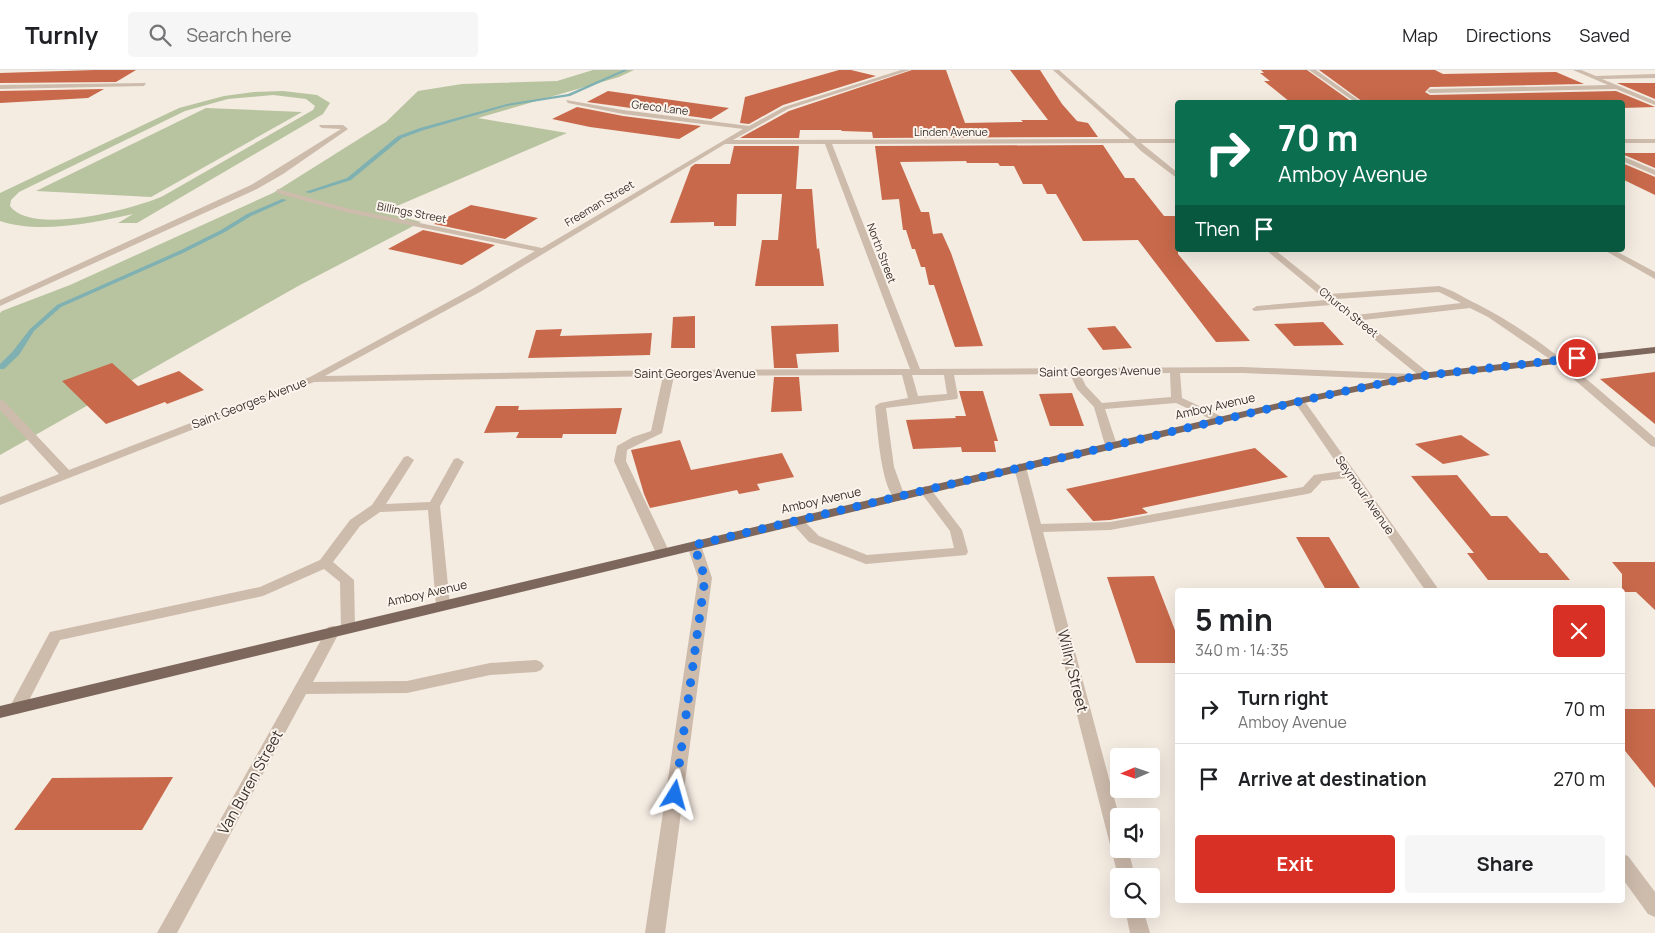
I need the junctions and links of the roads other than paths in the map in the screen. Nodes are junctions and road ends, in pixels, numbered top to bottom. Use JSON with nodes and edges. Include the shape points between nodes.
{"nodes":[{"id":1,"x":907,"y":70,"type":"edge"},
{"id":2,"x":1056,"y":70,"type":"edge"},
{"id":3,"x":1312,"y":70,"type":"edge"},
{"id":4,"x":1576,"y":70,"type":"edge"},
{"id":5,"x":1655,"y":76,"type":"edge"},
{"id":6,"x":1592,"y":77,"type":"junction"},
{"id":7,"x":144,"y":84,"type":"dead end"},
{"id":8,"x":0,"y":87,"type":"edge"},
{"id":9,"x":1617,"y":87,"type":"junction"},
{"id":10,"x":1430,"y":91,"type":"dead end"},
{"id":11,"x":1355,"y":100,"type":"edge"},
{"id":12,"x":568,"y":101,"type":"dead end"},
{"id":13,"x":1655,"y":103,"type":"edge"},
{"id":14,"x":322,"y":126,"type":"dead end"},
{"id":15,"x":750,"y":128,"type":"junction"},
{"id":16,"x":1135,"y":141,"type":"junction"},
{"id":17,"x":1175,"y":141,"type":"edge"},
{"id":18,"x":1625,"y":141,"type":"edge"},
{"id":19,"x":1655,"y":141,"type":"edge"},
{"id":20,"x":724,"y":142,"type":"junction"},
{"id":21,"x":828,"y":142,"type":"junction"},
{"id":22,"x":1625,"y":159,"type":"edge"},
{"id":23,"x":1655,"y":173,"type":"edge"},
{"id":24,"x":1175,"y":174,"type":"edge"},
{"id":25,"x":280,"y":191,"type":"dead end"},
{"id":26,"x":541,"y":250,"type":"junction"},
{"id":27,"x":1273,"y":252,"type":"edge"},
{"id":28,"x":1612,"y":252,"type":"edge"},
{"id":29,"x":1655,"y":276,"type":"edge"},
{"id":30,"x":1333,"y":299,"type":"junction"},
{"id":31,"x":0,"y":303,"type":"edge"},
{"id":32,"x":1471,"y":305,"type":"junction"},
{"id":33,"x":1257,"y":309,"type":"dead end"},
{"id":34,"x":1356,"y":318,"type":"junction"},
{"id":35,"x":1655,"y":350,"type":"edge"},
{"id":36,"x":1558,"y":360,"type":"junction"},
{"id":37,"x":1175,"y":371,"type":"junction"},
{"id":38,"x":911,"y":372,"type":"junction"},
{"id":39,"x":1074,"y":372,"type":"junction"},
{"id":40,"x":670,"y":373,"type":"junction"},
{"id":41,"x":949,"y":373,"type":"junction"},
{"id":42,"x":1426,"y":376,"type":"junction"},
{"id":43,"x":1412,"y":377,"type":"junction"},
{"id":44,"x":313,"y":378,"type":"junction"},
{"id":45,"x":914,"y":400,"type":"junction"},
{"id":46,"x":1177,"y":400,"type":"junction"},
{"id":47,"x":1299,"y":401,"type":"junction"},
{"id":48,"x":0,"y":403,"type":"edge"},
{"id":49,"x":1099,"y":406,"type":"junction"},
{"id":50,"x":1221,"y":420,"type":"junction"},
{"id":51,"x":1655,"y":444,"type":"edge"},
{"id":52,"x":1111,"y":445,"type":"junction"},
{"id":53,"x":408,"y":460,"type":"dead end"},
{"id":54,"x":458,"y":462,"type":"dead end"},
{"id":55,"x":1020,"y":467,"type":"junction"},
{"id":56,"x":66,"y":474,"type":"junction"},
{"id":57,"x":1350,"y":474,"type":"junction"},
{"id":58,"x":924,"y":490,"type":"junction"},
{"id":59,"x":899,"y":497,"type":"junction"},
{"id":60,"x":0,"y":501,"type":"edge"},
{"id":61,"x":434,"y":506,"type":"junction"},
{"id":62,"x":377,"y":508,"type":"junction"},
{"id":63,"x":796,"y":521,"type":"junction"},
{"id":64,"x":1036,"y":528,"type":"junction"},
{"id":65,"x":694,"y":545,"type":"junction"},
{"id":66,"x":663,"y":553,"type":"junction"},
{"id":67,"x":325,"y":563,"type":"junction"},
{"id":68,"x":1431,"y":588,"type":"edge"},
{"id":69,"x":443,"y":605,"type":"junction"},
{"id":70,"x":340,"y":630,"type":"junction"},
{"id":71,"x":536,"y":666,"type":"dead end"},
{"id":72,"x":302,"y":688,"type":"junction"},
{"id":73,"x":17,"y":708,"type":"junction"},
{"id":74,"x":0,"y":712,"type":"edge"},
{"id":75,"x":1625,"y":866,"type":"edge"},
{"id":76,"x":1124,"y":868,"type":"edge"},
{"id":77,"x":1655,"y":908,"type":"edge"},
{"id":78,"x":1136,"y":918,"type":"edge"},
{"id":79,"x":167,"y":933,"type":"edge"},
{"id":80,"x":655,"y":933,"type":"edge"},
{"id":81,"x":1140,"y":933,"type":"edge"}],
"edges":[{"from":1,"to":15,"type":"street","name":"Freeman Street","via":[[786,108]]},
{"from":2,"to":16,"type":"street"},
{"from":3,"to":11,"type":"street"},
{"from":4,"to":6,"type":"street"},
{"from":5,"to":6,"type":"street"},
{"from":6,"to":9,"type":"street"},
{"from":7,"to":8,"type":"street"},
{"from":9,"to":10,"type":"street"},
{"from":9,"to":13,"type":"street"},
{"from":12,"to":15,"type":"street","name":"Greco Lane","via":[[623,112]]},
{"from":14,"to":31,"type":"street","via":[[345,129],[254,186]]},
{"from":15,"to":20,"type":"street","name":"Freeman Street"},
{"from":16,"to":17,"type":"street","name":"Linden Avenue"},
{"from":16,"to":21,"type":"street","name":"Linden Avenue"},
{"from":16,"to":24,"type":"street"},
{"from":18,"to":19,"type":"street"},
{"from":20,"to":21,"type":"street","name":"Linden Avenue"},
{"from":20,"to":26,"type":"street","name":"Freeman Street"},
{"from":21,"to":38,"type":"street","name":"North Street"},
{"from":22,"to":23,"type":"street"},
{"from":25,"to":26,"type":"street","name":"Billings Street","via":[[345,210]]},
{"from":26,"to":44,"type":"street","name":"Freeman Street","via":[[477,290]]},
{"from":27,"to":30,"type":"street","name":"Church Street"},
{"from":28,"to":29,"type":"street"},
{"from":30,"to":32,"type":"street","via":[[1439,289]]},
{"from":30,"to":33,"type":"street"},
{"from":30,"to":34,"type":"street","name":"Church Street"},
{"from":32,"to":34,"type":"street"},
{"from":32,"to":36,"type":"street"},
{"from":34,"to":42,"type":"street","name":"Church Street"},
{"from":35,"to":36,"type":"main road","name":"Amboy Avenue"},
{"from":36,"to":42,"type":"main road","name":"Amboy Avenue"},
{"from":36,"to":51,"type":"street"},
{"from":37,"to":39,"type":"street","name":"Saint Georges Avenue"},
{"from":37,"to":43,"type":"street","name":"Saint Georges Avenue","via":[[1243,370]]},
{"from":37,"to":46,"type":"street"},
{"from":38,"to":40,"type":"street","name":"Saint Georges Avenue"},
{"from":38,"to":41,"type":"street","name":"Saint Georges Avenue"},
{"from":38,"to":45,"type":"street","name":"North Street"},
{"from":39,"to":41,"type":"street","name":"Saint Georges Avenue"},
{"from":39,"to":49,"type":"street","via":[[1081,387]]},
{"from":40,"to":44,"type":"street","name":"Saint Georges Avenue"},
{"from":40,"to":66,"type":"street","via":[[656,433],[622,448],[620,461]]},
{"from":41,"to":45,"type":"street","via":[[953,397]]},
{"from":42,"to":43,"type":"main road","name":"Amboy Avenue"},
{"from":43,"to":47,"type":"main road","name":"Amboy Avenue"},
{"from":44,"to":56,"type":"street","name":"Saint Georges Avenue"},
{"from":45,"to":59,"type":"street","via":[[880,406],[888,467]]},
{"from":46,"to":49,"type":"street"},
{"from":46,"to":50,"type":"street"},
{"from":47,"to":50,"type":"main road","name":"Amboy Avenue"},
{"from":47,"to":57,"type":"street","name":"Seymour Avenue"},
{"from":48,"to":56,"type":"street"},
{"from":49,"to":52,"type":"street"},
{"from":50,"to":52,"type":"main road","name":"Amboy Avenue"},
{"from":52,"to":55,"type":"main road","name":"Amboy Avenue"},
{"from":53,"to":62,"type":"street"},
{"from":54,"to":61,"type":"street"},
{"from":55,"to":58,"type":"main road","name":"Amboy Avenue"},
{"from":55,"to":64,"type":"street","name":"Willry Street"},
{"from":56,"to":60,"type":"street","name":"Saint Georges Avenue"},
{"from":57,"to":64,"type":"street","via":[[1318,478],[1307,490],[1110,526]]},
{"from":57,"to":68,"type":"street","name":"Seymour Avenue"},
{"from":58,"to":59,"type":"main road","name":"Amboy Avenue"},
{"from":58,"to":63,"type":"street","via":[[956,530],[961,552],[866,560],[814,539]]},
{"from":59,"to":63,"type":"main road","name":"Amboy Avenue"},
{"from":61,"to":62,"type":"street"},
{"from":61,"to":69,"type":"street"},
{"from":62,"to":67,"type":"street","via":[[355,523]]},
{"from":63,"to":65,"type":"main road","name":"Amboy Avenue"},
{"from":64,"to":76,"type":"street","name":"Willry Street"},
{"from":65,"to":66,"type":"main road","name":"Amboy Avenue"},
{"from":65,"to":80,"type":"street","via":[[705,578]]},
{"from":66,"to":69,"type":"main road","name":"Amboy Avenue"},
{"from":67,"to":70,"type":"street","via":[[347,580]]},
{"from":67,"to":73,"type":"street","via":[[264,591],[55,636]]},
{"from":69,"to":70,"type":"main road","name":"Amboy Avenue"},
{"from":70,"to":72,"type":"street","name":"Van Buren Street"},
{"from":70,"to":73,"type":"main road","name":"Amboy Avenue"},
{"from":71,"to":72,"type":"street","via":[[490,669],[407,687]]},
{"from":72,"to":79,"type":"street","name":"Van Buren Street"},
{"from":73,"to":74,"type":"main road","name":"Amboy Avenue"},
{"from":75,"to":77,"type":"street"},
{"from":78,"to":81,"type":"street"}]}
